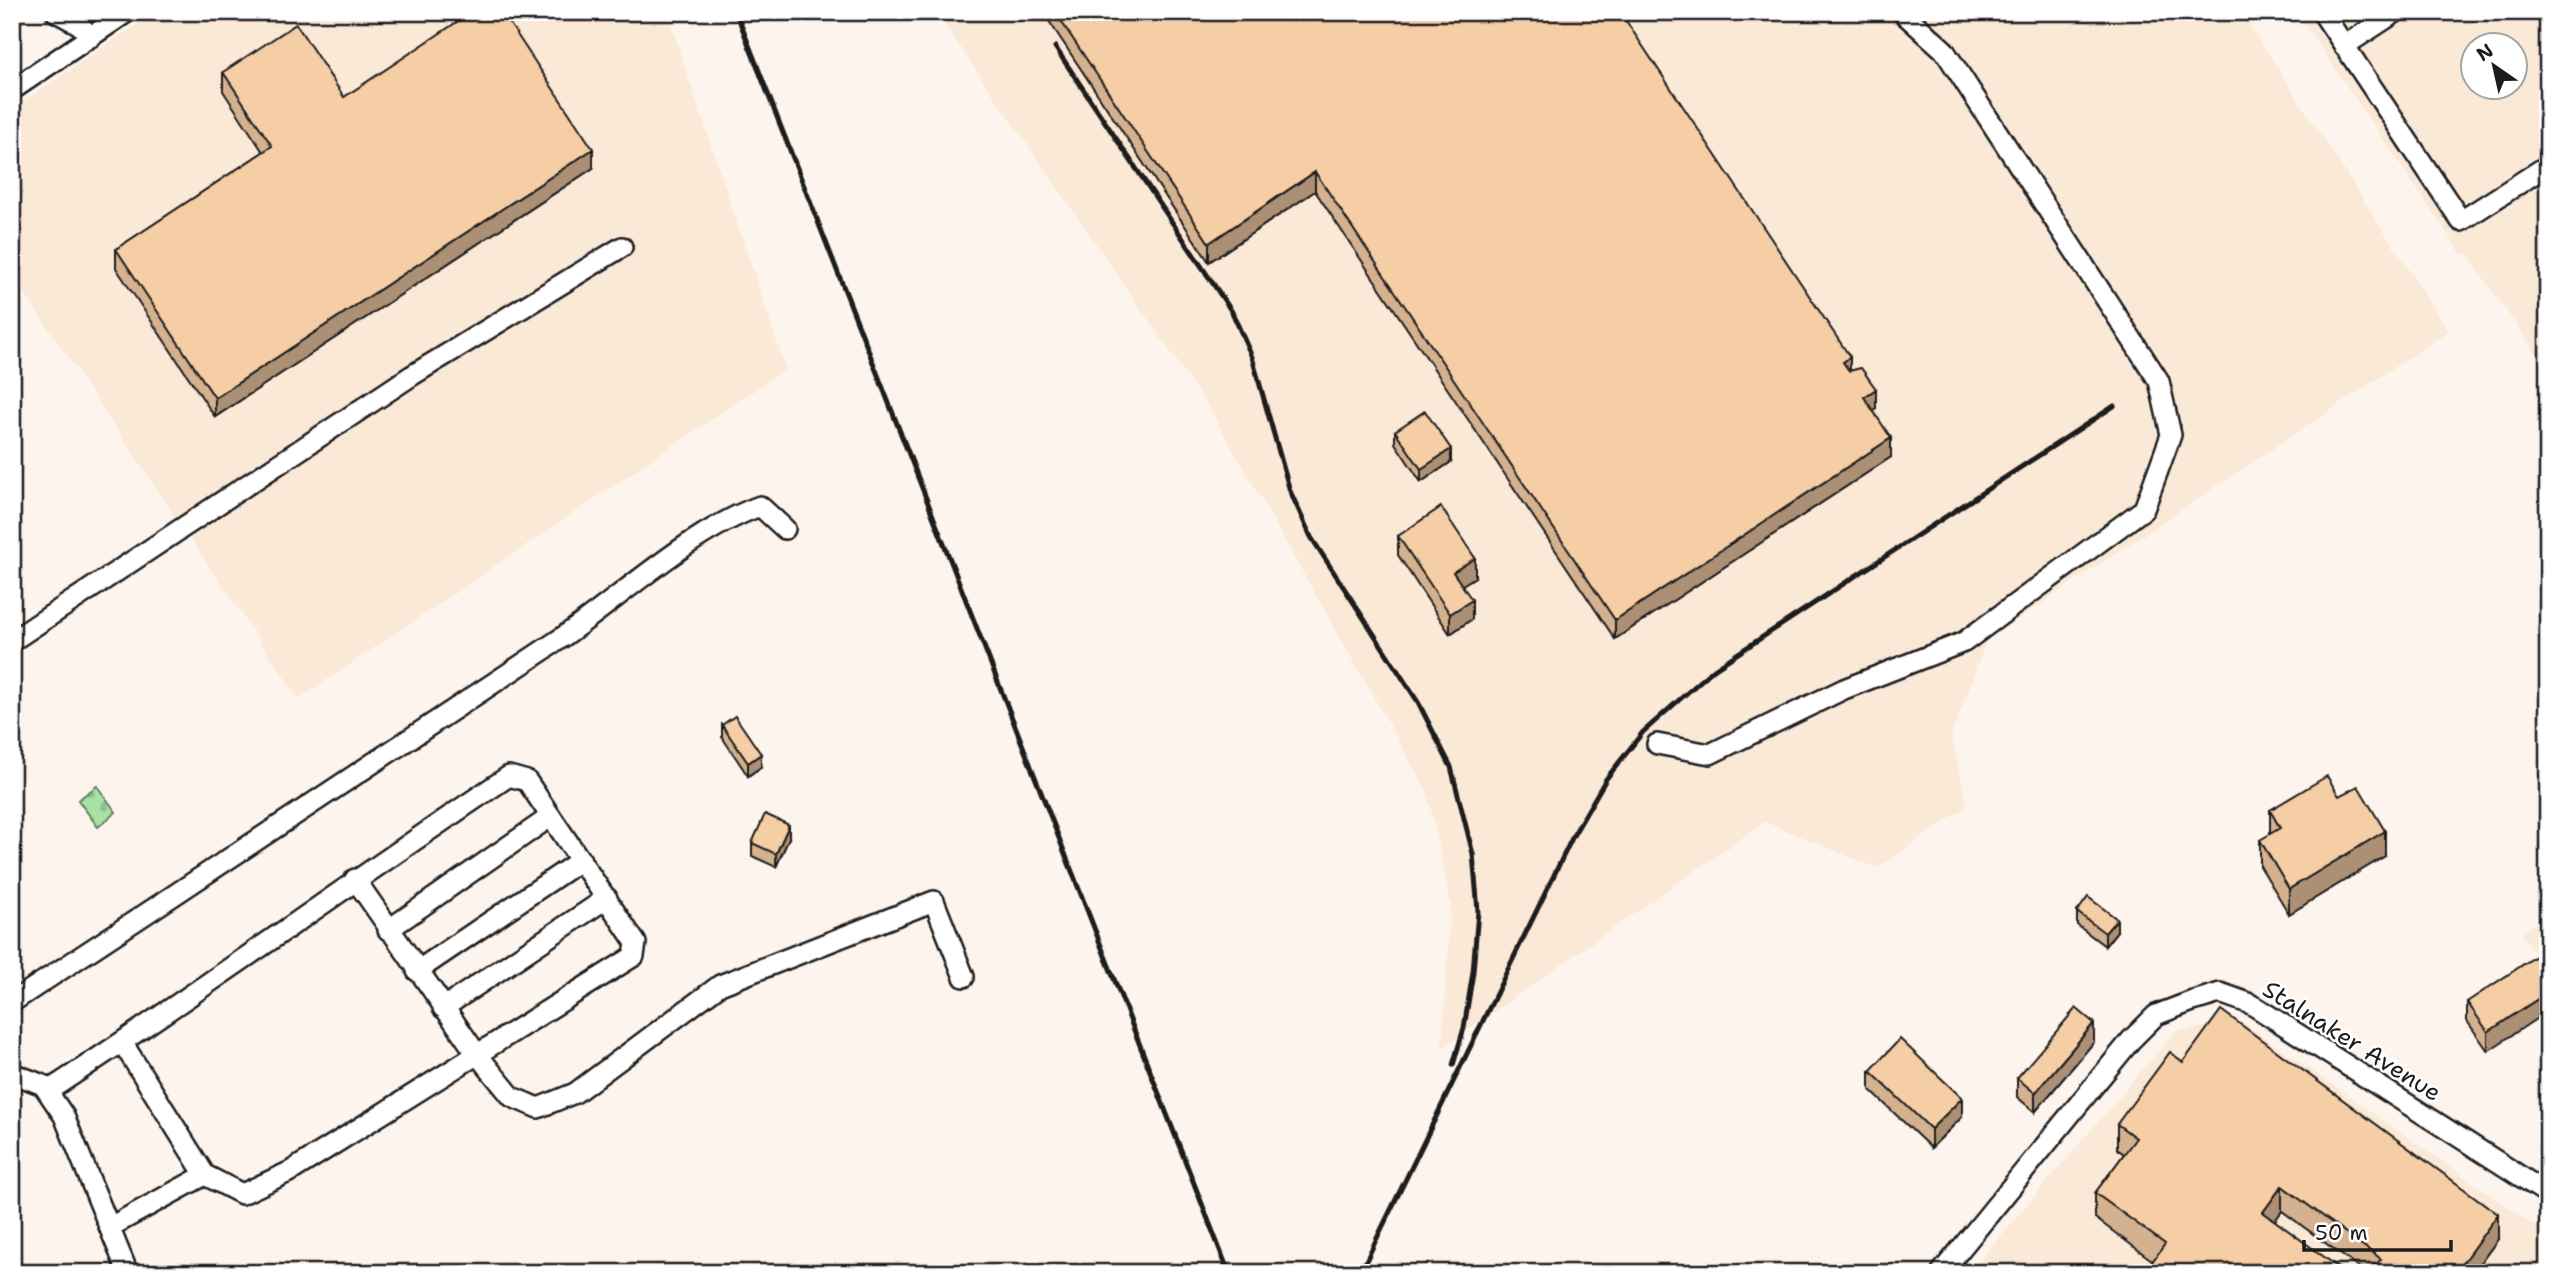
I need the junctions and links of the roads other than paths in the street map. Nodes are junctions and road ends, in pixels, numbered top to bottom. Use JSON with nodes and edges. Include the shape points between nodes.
{"nodes":[{"id":1,"x":56,"y":12,"type":"edge"},
{"id":2,"x":127,"y":12,"type":"edge"},
{"id":3,"x":1902,"y":12,"type":"edge"},
{"id":4,"x":2322,"y":12,"type":"edge"},
{"id":5,"x":2396,"y":12,"type":"edge"},
{"id":6,"x":91,"y":37,"type":"junction"},
{"id":7,"x":2344,"y":46,"type":"junction"},
{"id":8,"x":12,"y":90,"type":"edge"},
{"id":9,"x":2548,"y":165,"type":"edge"},
{"id":10,"x":622,"y":247,"type":"dead end"},
{"id":11,"x":785,"y":529,"type":"dead end"},
{"id":12,"x":12,"y":641,"type":"edge"},
{"id":13,"x":1657,"y":744,"type":"dead end"},
{"id":14,"x":550,"y":817,"type":"junction"},
{"id":15,"x":581,"y":860,"type":"junction"},
{"id":16,"x":355,"y":880,"type":"junction"},
{"id":17,"x":607,"y":898,"type":"junction"},
{"id":18,"x":388,"y":930,"type":"junction"},
{"id":19,"x":417,"y":971,"type":"junction"},
{"id":20,"x":964,"y":977,"type":"dead end"},
{"id":21,"x":12,"y":1002,"type":"edge"},
{"id":22,"x":443,"y":1008,"type":"junction"},
{"id":23,"x":122,"y":1042,"type":"junction"},
{"id":24,"x":476,"y":1053,"type":"junction"},
{"id":25,"x":12,"y":1073,"type":"edge"},
{"id":26,"x":48,"y":1091,"type":"junction"},
{"id":27,"x":205,"y":1175,"type":"junction"},
{"id":28,"x":2548,"y":1194,"type":"edge"},
{"id":29,"x":110,"y":1227,"type":"junction"},
{"id":30,"x":128,"y":1273,"type":"edge"},
{"id":31,"x":1941,"y":1273,"type":"edge"}],
"edges":[{"from":1,"to":6,"type":"street"},
{"from":2,"to":6,"type":"street"},
{"from":3,"to":13,"type":"street","via":[[1944,50],[2159,381],[2171,435],[2144,509],[1964,642],[1844,689],[1710,754]]},
{"from":4,"to":7,"type":"street"},
{"from":5,"to":7,"type":"street"},
{"from":6,"to":8,"type":"street"},
{"from":7,"to":9,"type":"street","via":[[2461,221]]},
{"from":10,"to":12,"type":"street","via":[[411,376]]},
{"from":11,"to":21,"type":"street","via":[[760,506],[733,516],[567,634]]},
{"from":14,"to":15,"type":"street"},
{"from":14,"to":16,"type":"street","via":[[527,781],[509,776]]},
{"from":14,"to":18,"type":"street"},
{"from":15,"to":17,"type":"street"},
{"from":15,"to":19,"type":"street"},
{"from":16,"to":18,"type":"street"},
{"from":16,"to":23,"type":"street"},
{"from":17,"to":22,"type":"street"},
{"from":17,"to":24,"type":"street","via":[[636,943],[634,956]]},
{"from":18,"to":19,"type":"street"},
{"from":19,"to":22,"type":"street"},
{"from":20,"to":24,"type":"street","via":[[934,901],[720,985],[575,1093],[538,1108],[512,1097]]},
{"from":22,"to":24,"type":"street"},
{"from":23,"to":26,"type":"street"},
{"from":23,"to":27,"type":"street"},
{"from":24,"to":27,"type":"street","via":[[291,1171],[243,1195]]},
{"from":25,"to":26,"type":"street"},
{"from":26,"to":29,"type":"street","via":[[64,1116]]},
{"from":27,"to":29,"type":"street"},
{"from":28,"to":31,"type":"street","name":"Stalnaker Avenue","via":[[2251,1004],[2220,993],[2156,1015],[2131,1040]]},
{"from":29,"to":30,"type":"street"}]}
